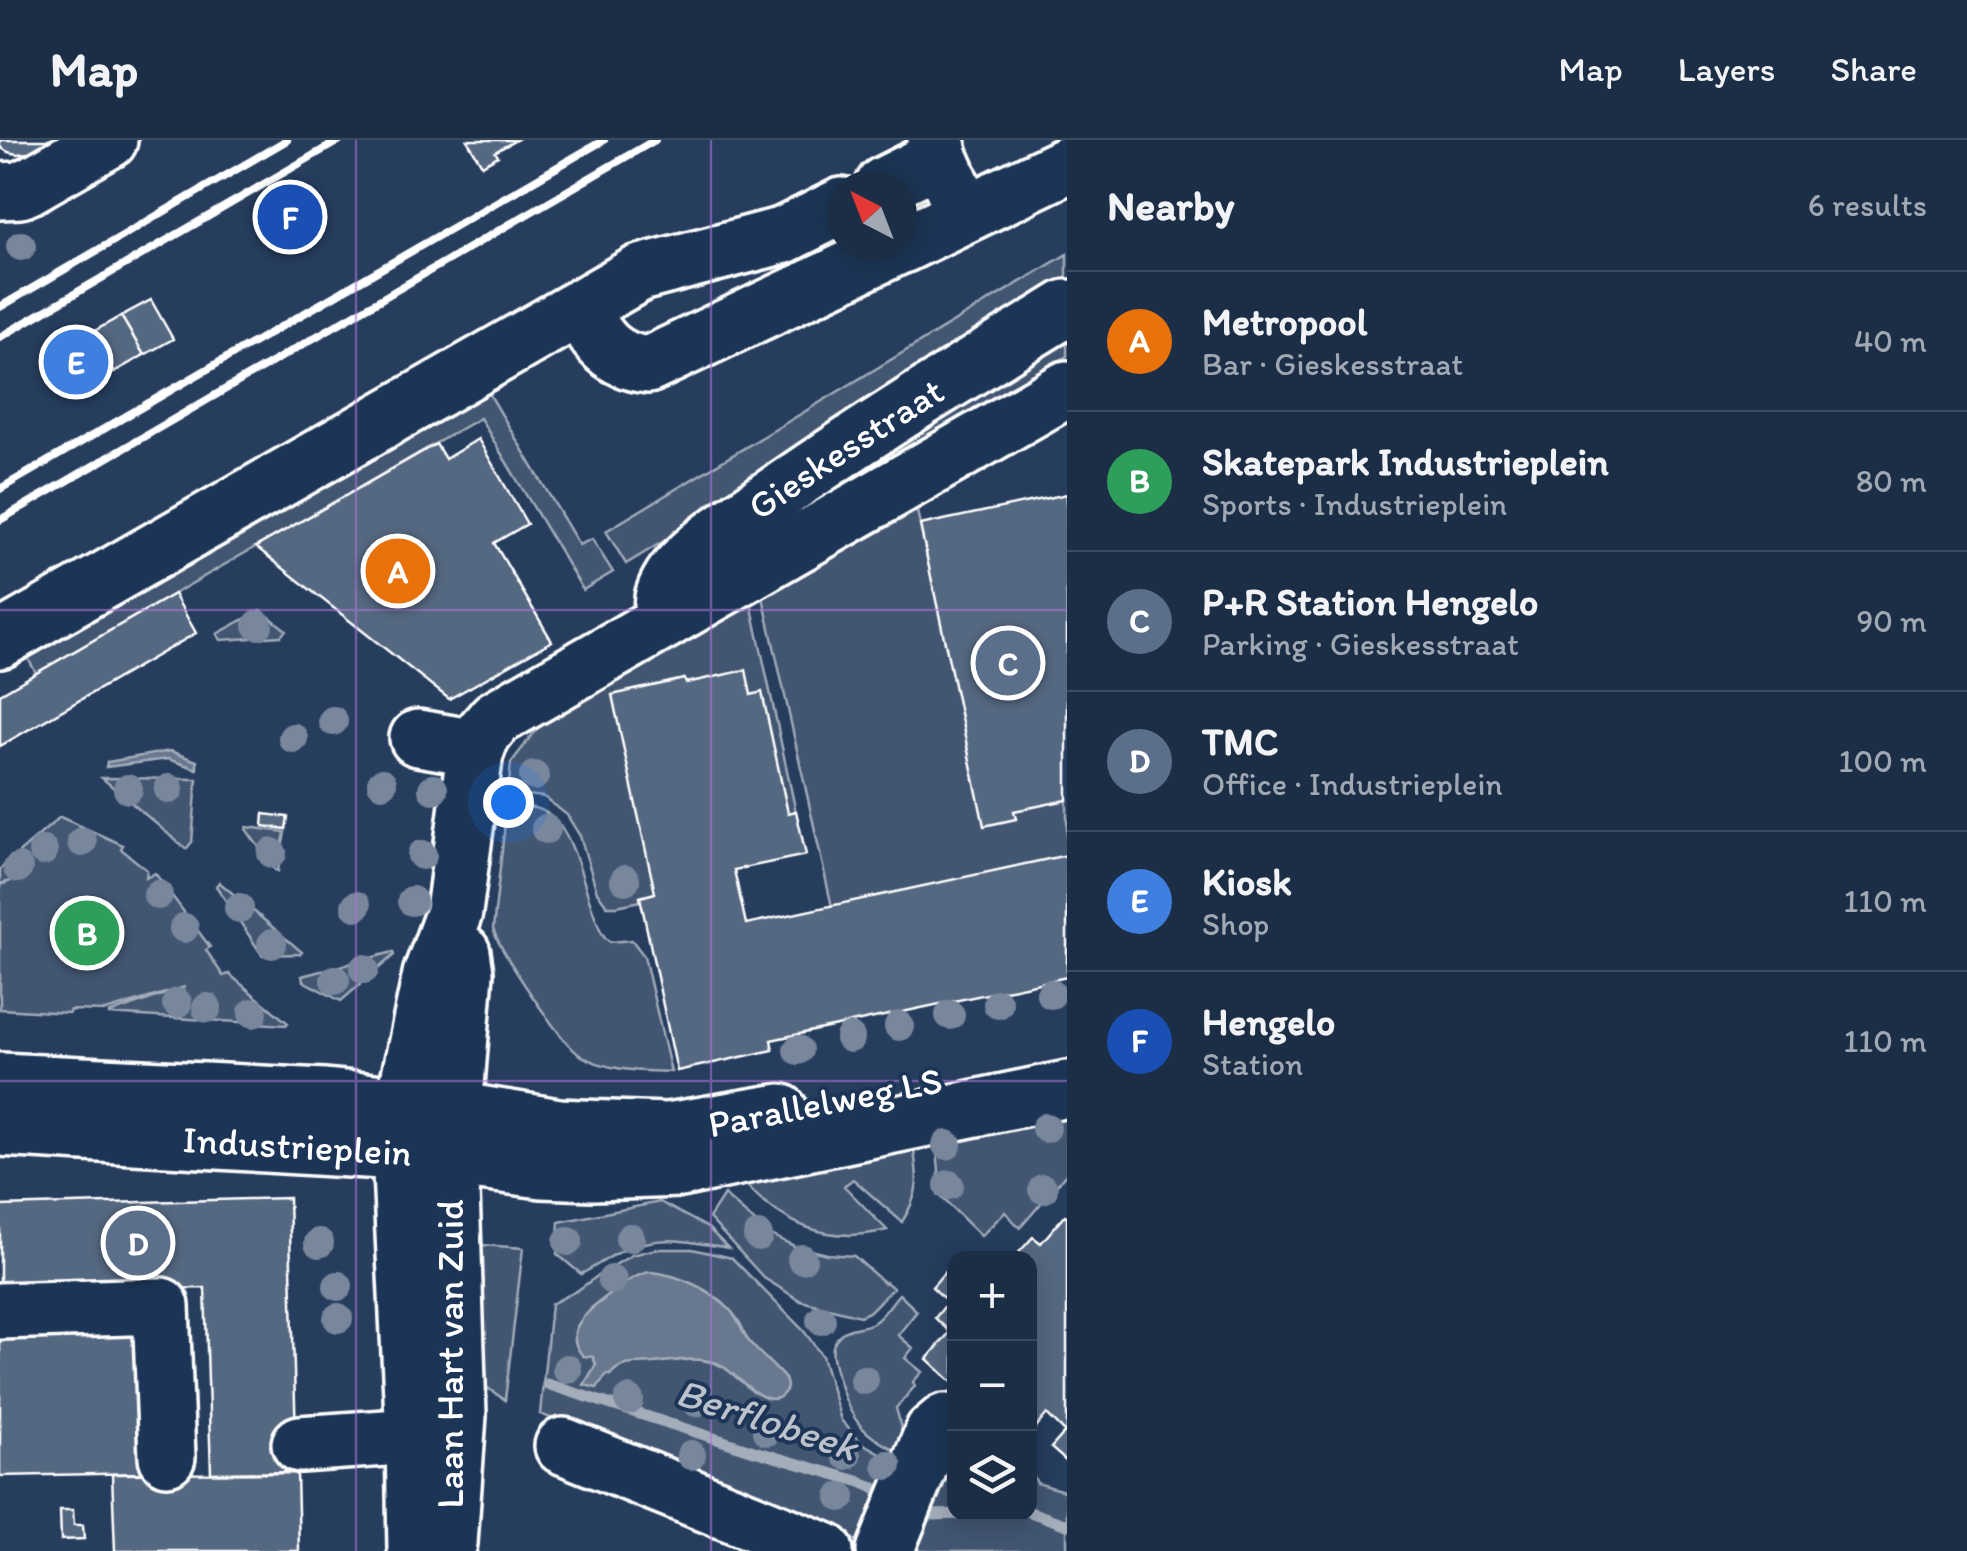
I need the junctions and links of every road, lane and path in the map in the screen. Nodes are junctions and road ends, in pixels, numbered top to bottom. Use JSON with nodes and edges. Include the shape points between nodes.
{"nodes":[{"id":1,"x":109,"y":140,"type":"edge"},
{"id":2,"x":938,"y":148,"type":"edge"},
{"id":3,"x":1067,"y":164,"type":"edge"},
{"id":4,"x":906,"y":170,"type":"edge"},
{"id":5,"x":0,"y":190,"type":"edge"},
{"id":6,"x":827,"y":214,"type":"edge"},
{"id":7,"x":965,"y":214,"type":"junction"},
{"id":8,"x":917,"y":238,"type":"edge"},
{"id":9,"x":870,"y":260,"type":"edge"},
{"id":10,"x":1067,"y":308,"type":"edge"},
{"id":11,"x":579,"y":309,"type":"junction"},
{"id":12,"x":1067,"y":389,"type":"edge"},
{"id":13,"x":666,"y":620,"type":"junction"},
{"id":14,"x":0,"y":640,"type":"edge"},
{"id":15,"x":418,"y":738,"type":"dead end"},
{"id":16,"x":476,"y":748,"type":"junction"},
{"id":17,"x":1067,"y":1054,"type":"edge"},
{"id":18,"x":0,"y":1081,"type":"edge"},
{"id":19,"x":1067,"y":1088,"type":"edge"},
{"id":20,"x":0,"y":1128,"type":"edge"},
{"id":21,"x":427,"y":1131,"type":"junction"},
{"id":22,"x":587,"y":1150,"type":"junction"},
{"id":23,"x":0,"y":1311,"type":"edge"},
{"id":24,"x":937,"y":1415,"type":"edge"},
{"id":25,"x":414,"y":1436,"type":"junction"},
{"id":26,"x":300,"y":1444,"type":"dead end"},
{"id":27,"x":563,"y":1446,"type":"dead end"},
{"id":28,"x":167,"y":1457,"type":"dead end"},
{"id":29,"x":898,"y":1520,"type":"edge"},
{"id":30,"x":416,"y":1551,"type":"edge"},
{"id":31,"x":448,"y":1551,"type":"edge"},
{"id":32,"x":825,"y":1551,"type":"edge"}],
"edges":[{"from":1,"to":5,"type":"main road","via":[[29,186]]},
{"from":2,"to":4,"type":"main road"},
{"from":2,"to":7,"type":"main road"},
{"from":3,"to":7,"type":"main road"},
{"from":6,"to":11,"type":"main road","via":[[757,244],[640,272]]},
{"from":7,"to":8,"type":"main road"},
{"from":9,"to":11,"type":"main road","via":[[648,365],[619,358]]},
{"from":10,"to":13,"type":"main road","name":"Gieskesstraat","via":[[744,516],[674,576],[662,594]]},
{"from":11,"to":14,"type":"main road"},
{"from":12,"to":13,"type":"main road","name":"Gieskesstraat"},
{"from":13,"to":16,"type":"main road","name":"Gieskesstraat","via":[[496,718]]},
{"from":15,"to":16,"type":"main road"},
{"from":16,"to":21,"type":"main road","via":[[454,912],[465,973]]},
{"from":17,"to":22,"type":"main road","name":"Parallelweg LS"},
{"from":18,"to":21,"type":"main road","name":"Industrieplein","via":[[325,1097]]},
{"from":19,"to":22,"type":"main road","name":"Parallelweg LS","via":[[680,1169]]},
{"from":20,"to":21,"type":"main road","name":"Industrieplein"},
{"from":21,"to":22,"type":"main road","name":"Industrieplein","via":[[558,1127]]},
{"from":21,"to":25,"type":"main road","name":"Laan Hart van Zuid"},
{"from":21,"to":31,"type":"main road","name":"Laan Hart van Zuid","via":[[458,1415]]},
{"from":23,"to":28,"type":"main road","via":[[161,1306]]},
{"from":24,"to":29,"type":"main road"},
{"from":25,"to":26,"type":"main road"},
{"from":25,"to":30,"type":"main road","name":"Laan Hart van Zuid"},
{"from":27,"to":32,"type":"main road"}]}
